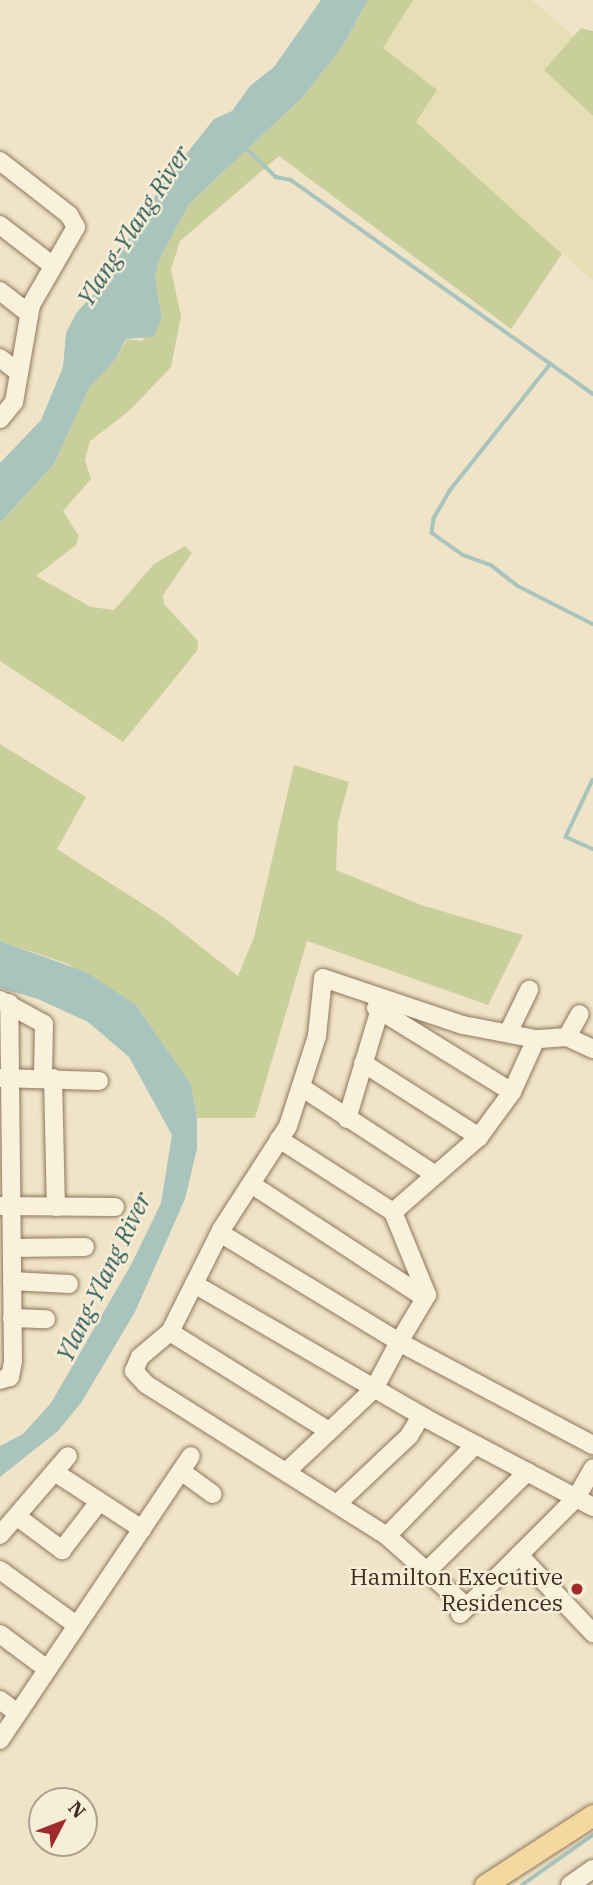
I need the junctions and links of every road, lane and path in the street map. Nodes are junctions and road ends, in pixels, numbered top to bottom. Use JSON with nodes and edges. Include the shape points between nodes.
{"nodes":[{"id":1,"x":0,"y":161,"type":"edge"},
{"id":2,"x":0,"y":225,"type":"edge"},
{"id":3,"x":53,"y":266,"type":"junction"},
{"id":4,"x":0,"y":291,"type":"edge"},
{"id":5,"x":28,"y":313,"type":"junction"},
{"id":6,"x":0,"y":358,"type":"edge"},
{"id":7,"x":19,"y":373,"type":"junction"},
{"id":8,"x":0,"y":419,"type":"edge"},
{"id":9,"x":529,"y":990,"type":"dead end"},
{"id":10,"x":5,"y":1001,"type":"edge"},
{"id":11,"x":380,"y":1002,"type":"junction"},
{"id":12,"x":580,"y":1014,"type":"dead end"},
{"id":13,"x":509,"y":1031,"type":"junction"},
{"id":14,"x":567,"y":1037,"type":"junction"},
{"id":15,"x":536,"y":1039,"type":"junction"},
{"id":16,"x":593,"y":1049,"type":"edge"},
{"id":17,"x":363,"y":1063,"type":"junction"},
{"id":18,"x":5,"y":1078,"type":"edge"},
{"id":19,"x":48,"y":1078,"type":"junction"},
{"id":20,"x":99,"y":1081,"type":"dead end"},
{"id":21,"x":301,"y":1087,"type":"junction"},
{"id":22,"x":512,"y":1092,"type":"junction"},
{"id":23,"x":347,"y":1119,"type":"junction"},
{"id":24,"x":479,"y":1137,"type":"junction"},
{"id":25,"x":279,"y":1139,"type":"junction"},
{"id":26,"x":434,"y":1174,"type":"junction"},
{"id":27,"x":251,"y":1184,"type":"junction"},
{"id":28,"x":6,"y":1206,"type":"edge"},
{"id":29,"x":56,"y":1207,"type":"junction"},
{"id":30,"x":115,"y":1207,"type":"dead end"},
{"id":31,"x":393,"y":1212,"type":"junction"},
{"id":32,"x":220,"y":1233,"type":"junction"},
{"id":33,"x":85,"y":1247,"type":"dead end"},
{"id":34,"x":12,"y":1248,"type":"junction"},
{"id":35,"x":12,"y":1281,"type":"junction"},
{"id":36,"x":69,"y":1284,"type":"dead end"},
{"id":37,"x":196,"y":1285,"type":"junction"},
{"id":38,"x":425,"y":1298,"type":"junction"},
{"id":39,"x":12,"y":1318,"type":"junction"},
{"id":40,"x":46,"y":1319,"type":"dead end"},
{"id":41,"x":170,"y":1332,"type":"junction"},
{"id":42,"x":399,"y":1342,"type":"junction"},
{"id":43,"x":0,"y":1380,"type":"edge"},
{"id":44,"x":374,"y":1389,"type":"junction"},
{"id":45,"x":421,"y":1416,"type":"junction"},
{"id":46,"x":329,"y":1432,"type":"junction"},
{"id":47,"x":475,"y":1445,"type":"junction"},
{"id":48,"x":593,"y":1445,"type":"edge"},
{"id":49,"x":68,"y":1456,"type":"dead end"},
{"id":50,"x":593,"y":1468,"type":"edge"},
{"id":51,"x":287,"y":1471,"type":"junction"},
{"id":52,"x":527,"y":1472,"type":"junction"},
{"id":53,"x":56,"y":1473,"type":"junction"},
{"id":54,"x":213,"y":1494,"type":"dead end"},
{"id":55,"x":576,"y":1498,"type":"junction"},
{"id":56,"x":98,"y":1503,"type":"junction"},
{"id":57,"x":338,"y":1503,"type":"junction"},
{"id":58,"x":593,"y":1507,"type":"edge"},
{"id":59,"x":19,"y":1518,"type":"junction"},
{"id":60,"x":142,"y":1529,"type":"junction"},
{"id":61,"x":0,"y":1535,"type":"edge"},
{"id":62,"x":387,"y":1536,"type":"junction"},
{"id":63,"x":519,"y":1555,"type":"junction"},
{"id":64,"x":0,"y":1570,"type":"edge"},
{"id":65,"x":427,"y":1571,"type":"junction"},
{"id":66,"x":75,"y":1624,"type":"junction"},
{"id":67,"x":593,"y":1633,"type":"edge"},
{"id":68,"x":0,"y":1634,"type":"edge"},
{"id":69,"x":47,"y":1669,"type":"junction"},
{"id":70,"x":0,"y":1700,"type":"edge"},
{"id":71,"x":17,"y":1713,"type":"junction"},
{"id":72,"x":0,"y":1740,"type":"edge"},
{"id":73,"x":593,"y":1815,"type":"edge"},
{"id":74,"x":593,"y":1868,"type":"edge"},
{"id":75,"x":485,"y":1885,"type":"edge"},
{"id":76,"x":570,"y":1885,"type":"edge"}],
"edges":[{"from":1,"to":3,"type":"street","via":[[75,223]]},
{"from":2,"to":3,"type":"street"},
{"from":3,"to":5,"type":"street"},
{"from":4,"to":5,"type":"street"},
{"from":5,"to":7,"type":"street"},
{"from":6,"to":7,"type":"street"},
{"from":7,"to":8,"type":"street","via":[[14,402]]},
{"from":9,"to":13,"type":"street"},
{"from":10,"to":18,"type":"street"},
{"from":10,"to":19,"type":"street","via":[[44,1024]]},
{"from":11,"to":13,"type":"street","via":[[463,1025]]},
{"from":11,"to":17,"type":"street"},
{"from":11,"to":21,"type":"street","via":[[323,978],[317,1036]]},
{"from":11,"to":22,"type":"street"},
{"from":12,"to":14,"type":"street"},
{"from":13,"to":15,"type":"street"},
{"from":14,"to":15,"type":"street"},
{"from":14,"to":16,"type":"street"},
{"from":15,"to":22,"type":"street"},
{"from":17,"to":23,"type":"street"},
{"from":17,"to":24,"type":"street"},
{"from":18,"to":19,"type":"street"},
{"from":18,"to":28,"type":"street"},
{"from":19,"to":20,"type":"street"},
{"from":19,"to":29,"type":"street"},
{"from":21,"to":23,"type":"street"},
{"from":21,"to":25,"type":"street"},
{"from":22,"to":24,"type":"street"},
{"from":23,"to":26,"type":"street"},
{"from":24,"to":26,"type":"street"},
{"from":25,"to":27,"type":"street"},
{"from":25,"to":31,"type":"street"},
{"from":26,"to":31,"type":"street"},
{"from":27,"to":32,"type":"street"},
{"from":27,"to":38,"type":"street"},
{"from":28,"to":29,"type":"street"},
{"from":28,"to":34,"type":"street"},
{"from":29,"to":30,"type":"street"},
{"from":31,"to":38,"type":"street"},
{"from":32,"to":37,"type":"street"},
{"from":32,"to":42,"type":"street"},
{"from":33,"to":34,"type":"street"},
{"from":34,"to":35,"type":"street"},
{"from":35,"to":36,"type":"street"},
{"from":35,"to":39,"type":"street"},
{"from":37,"to":41,"type":"street"},
{"from":37,"to":44,"type":"street"},
{"from":38,"to":42,"type":"street"},
{"from":39,"to":40,"type":"street"},
{"from":39,"to":43,"type":"street","via":[[19,1362],[10,1377]]},
{"from":41,"to":46,"type":"street"},
{"from":41,"to":51,"type":"street","via":[[140,1357],[134,1371],[146,1384]]},
{"from":42,"to":44,"type":"street"},
{"from":42,"to":48,"type":"street"},
{"from":44,"to":45,"type":"street"},
{"from":44,"to":46,"type":"street"},
{"from":45,"to":47,"type":"street"},
{"from":45,"to":57,"type":"street","via":[[409,1436]]},
{"from":46,"to":51,"type":"street"},
{"from":47,"to":52,"type":"street"},
{"from":47,"to":62,"type":"street"},
{"from":49,"to":53,"type":"street"},
{"from":50,"to":55,"type":"street"},
{"from":51,"to":57,"type":"street"},
{"from":52,"to":55,"type":"street"},
{"from":52,"to":65,"type":"street"},
{"from":53,"to":56,"type":"street"},
{"from":53,"to":59,"type":"street"},
{"from":54,"to":60,"type":"street","via":[[186,1463]]},
{"from":55,"to":58,"type":"street"},
{"from":55,"to":63,"type":"street"},
{"from":56,"to":59,"type":"street","via":[[62,1550]]},
{"from":56,"to":60,"type":"street"},
{"from":57,"to":62,"type":"street"},
{"from":59,"to":61,"type":"street"},
{"from":60,"to":66,"type":"street"},
{"from":62,"to":65,"type":"street"},
{"from":63,"to":65,"type":"street","via":[[464,1611]]},
{"from":63,"to":67,"type":"street"},
{"from":64,"to":66,"type":"street"},
{"from":66,"to":69,"type":"street"},
{"from":68,"to":69,"type":"street"},
{"from":69,"to":71,"type":"street"},
{"from":70,"to":71,"type":"street"},
{"from":71,"to":72,"type":"street"},
{"from":73,"to":75,"type":"main road"},
{"from":74,"to":76,"type":"street"}]}
